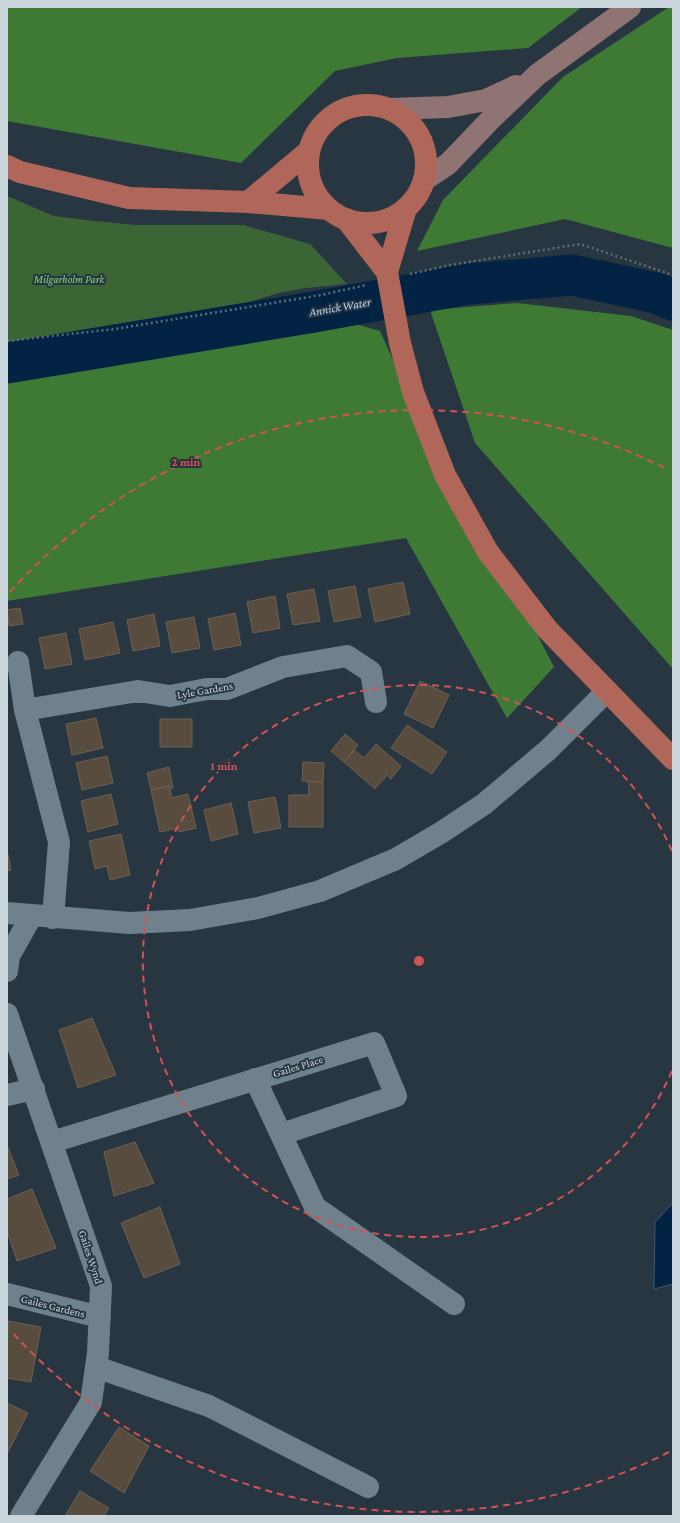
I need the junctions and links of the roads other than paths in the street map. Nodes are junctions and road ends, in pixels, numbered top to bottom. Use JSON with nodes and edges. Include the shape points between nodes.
{"nodes":[{"id":1,"x":630,"y":7,"type":"edge"},
{"id":2,"x":537,"y":75,"type":"junction"},
{"id":3,"x":390,"y":109,"type":"junction"},
{"id":4,"x":309,"y":151,"type":"junction"},
{"id":5,"x":7,"y":166,"type":"edge"},
{"id":6,"x":424,"y":180,"type":"junction"},
{"id":7,"x":248,"y":202,"type":"junction"},
{"id":8,"x":406,"y":208,"type":"junction"},
{"id":9,"x":338,"y":214,"type":"junction"},
{"id":10,"x":396,"y":274,"type":"junction"},
{"id":11,"x":18,"y":662,"type":"dead end"},
{"id":12,"x":607,"y":691,"type":"junction"},
{"id":13,"x":376,"y":702,"type":"dead end"},
{"id":14,"x":26,"y":710,"type":"junction"},
{"id":15,"x":673,"y":759,"type":"edge"},
{"id":16,"x":7,"y":913,"type":"edge"},
{"id":17,"x":32,"y":916,"type":"junction"},
{"id":18,"x":53,"y":918,"type":"junction"},
{"id":19,"x":7,"y":972,"type":"edge"},
{"id":20,"x":7,"y":1014,"type":"edge"},
{"id":21,"x":255,"y":1079,"type":"junction"},
{"id":22,"x":34,"y":1089,"type":"junction"},
{"id":23,"x":7,"y":1094,"type":"edge"},
{"id":24,"x":282,"y":1134,"type":"junction"},
{"id":25,"x":52,"y":1142,"type":"junction"},
{"id":26,"x":7,"y":1294,"type":"edge"},
{"id":27,"x":454,"y":1304,"type":"dead end"},
{"id":28,"x":100,"y":1317,"type":"junction"},
{"id":29,"x":96,"y":1367,"type":"junction"},
{"id":30,"x":368,"y":1487,"type":"dead end"},
{"id":31,"x":20,"y":1516,"type":"edge"}],
"edges":[{"from":1,"to":2,"type":"main road"},
{"from":2,"to":3,"type":"main road","via":[[486,100],[448,107]]},
{"from":2,"to":6,"type":"main road","via":[[448,164]]},
{"from":3,"to":4,"type":"main road","via":[[370,104],[350,107],[324,122]]},
{"from":3,"to":6,"type":"main road","via":[[400,114],[415,128],[425,147],[427,159]]},
{"from":4,"to":7,"type":"main road"},
{"from":4,"to":9,"type":"main road","via":[[312,186],[319,198]]},
{"from":5,"to":7,"type":"main road","via":[[20,172],[129,198]]},
{"from":6,"to":8,"type":"main road","via":[[415,199]]},
{"from":7,"to":9,"type":"main road"},
{"from":8,"to":9,"type":"main road","via":[[388,219],[369,223]]},
{"from":8,"to":10,"type":"main road"},
{"from":9,"to":10,"type":"main road"},
{"from":10,"to":12,"type":"main road","via":[[400,343],[413,392],[445,475],[488,552],[547,629]]},
{"from":11,"to":14,"type":"street"},
{"from":12,"to":15,"type":"main road"},
{"from":12,"to":18,"type":"street","via":[[548,750],[484,804],[396,859],[320,891],[258,908],[190,920],[129,923]]},
{"from":13,"to":14,"type":"street","name":"Lyle Gardens","via":[[371,672],[347,656],[283,667],[227,689],[207,689],[170,696],[138,691]]},
{"from":14,"to":18,"type":"street","via":[[59,842]]},
{"from":16,"to":17,"type":"street"},
{"from":17,"to":18,"type":"street"},
{"from":17,"to":19,"type":"street","via":[[9,956]]},
{"from":20,"to":22,"type":"street","name":"Gailes Wynd"},
{"from":21,"to":24,"type":"street"},
{"from":21,"to":24,"type":"street","name":"Gailes Place","via":[[374,1043],[396,1096]]},
{"from":21,"to":25,"type":"street","name":"Gailes Place"},
{"from":22,"to":23,"type":"street"},
{"from":22,"to":25,"type":"street","name":"Gailes Wynd"},
{"from":24,"to":27,"type":"street","via":[[315,1207]]},
{"from":25,"to":28,"type":"street","name":"Gailes Wynd","via":[[101,1286]]},
{"from":26,"to":28,"type":"street","name":"Gailes Gardens"},
{"from":28,"to":29,"type":"street","name":"Gailes Wynd"},
{"from":29,"to":30,"type":"street","via":[[209,1406]]},
{"from":29,"to":31,"type":"street","name":"Gailes Wynd","via":[[91,1402]]}]}
